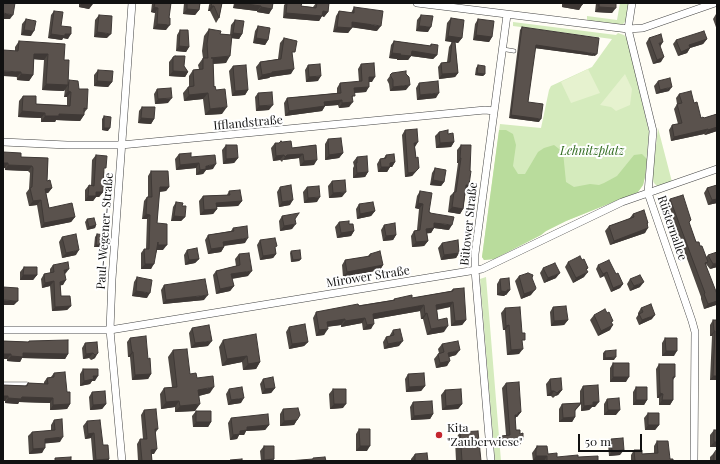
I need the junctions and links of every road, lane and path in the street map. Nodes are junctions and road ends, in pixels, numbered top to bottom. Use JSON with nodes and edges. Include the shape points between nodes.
{"nodes":[{"id":1,"x":132,"y":3,"type":"edge"},
{"id":2,"x":417,"y":3,"type":"edge"},
{"id":3,"x":632,"y":3,"type":"edge"},
{"id":4,"x":715,"y":3,"type":"edge"},
{"id":5,"x":506,"y":15,"type":"junction"},
{"id":6,"x":628,"y":29,"type":"junction"},
{"id":7,"x":502,"y":49,"type":"junction"},
{"id":8,"x":514,"y":51,"type":"dead end"},
{"id":9,"x":494,"y":111,"type":"junction"},
{"id":10,"x":3,"y":142,"type":"edge"},
{"id":11,"x":122,"y":145,"type":"junction"},
{"id":12,"x":717,"y":170,"type":"edge"},
{"id":13,"x":648,"y":193,"type":"junction"},
{"id":14,"x":475,"y":270,"type":"junction"},
{"id":15,"x":3,"y":330,"type":"edge"},
{"id":16,"x":110,"y":330,"type":"junction"},
{"id":17,"x":3,"y":384,"type":"edge"},
{"id":18,"x":27,"y":384,"type":"edge"},
{"id":19,"x":122,"y":461,"type":"edge"},
{"id":20,"x":491,"y":461,"type":"edge"},
{"id":21,"x":694,"y":461,"type":"edge"}],
"edges":[{"from":1,"to":11,"type":"street","name":"Paul-Wegener-Straße"},
{"from":2,"to":5,"type":"street"},
{"from":3,"to":6,"type":"street","name":"Rüsternallee"},
{"from":4,"to":6,"type":"street","via":[[643,28]]},
{"from":5,"to":6,"type":"street"},
{"from":5,"to":7,"type":"street","name":"Bütower Straße"},
{"from":6,"to":13,"type":"street","name":"Rüsternallee","via":[[653,132]]},
{"from":7,"to":8,"type":"lane"},
{"from":7,"to":9,"type":"street","name":"Bütower Straße"},
{"from":9,"to":11,"type":"street","name":"Ifflandstraße"},
{"from":9,"to":14,"type":"street","name":"Bütower Straße"},
{"from":10,"to":11,"type":"street","name":"Ifflandstraße"},
{"from":11,"to":16,"type":"street","name":"Paul-Wegener-Straße"},
{"from":12,"to":13,"type":"street","name":"Mirower Straße"},
{"from":13,"to":14,"type":"street","name":"Mirower Straße","via":[[622,202],[482,269]]},
{"from":13,"to":21,"type":"street","name":"Rüsternallee","via":[[695,332]]},
{"from":14,"to":16,"type":"street","name":"Mirower Straße"},
{"from":14,"to":20,"type":"street","name":"Bütower Straße"},
{"from":15,"to":16,"type":"street","name":"Mirower Straße"},
{"from":16,"to":19,"type":"street","name":"Paul-Wegener-Straße"},
{"from":17,"to":18,"type":"lane"}]}
